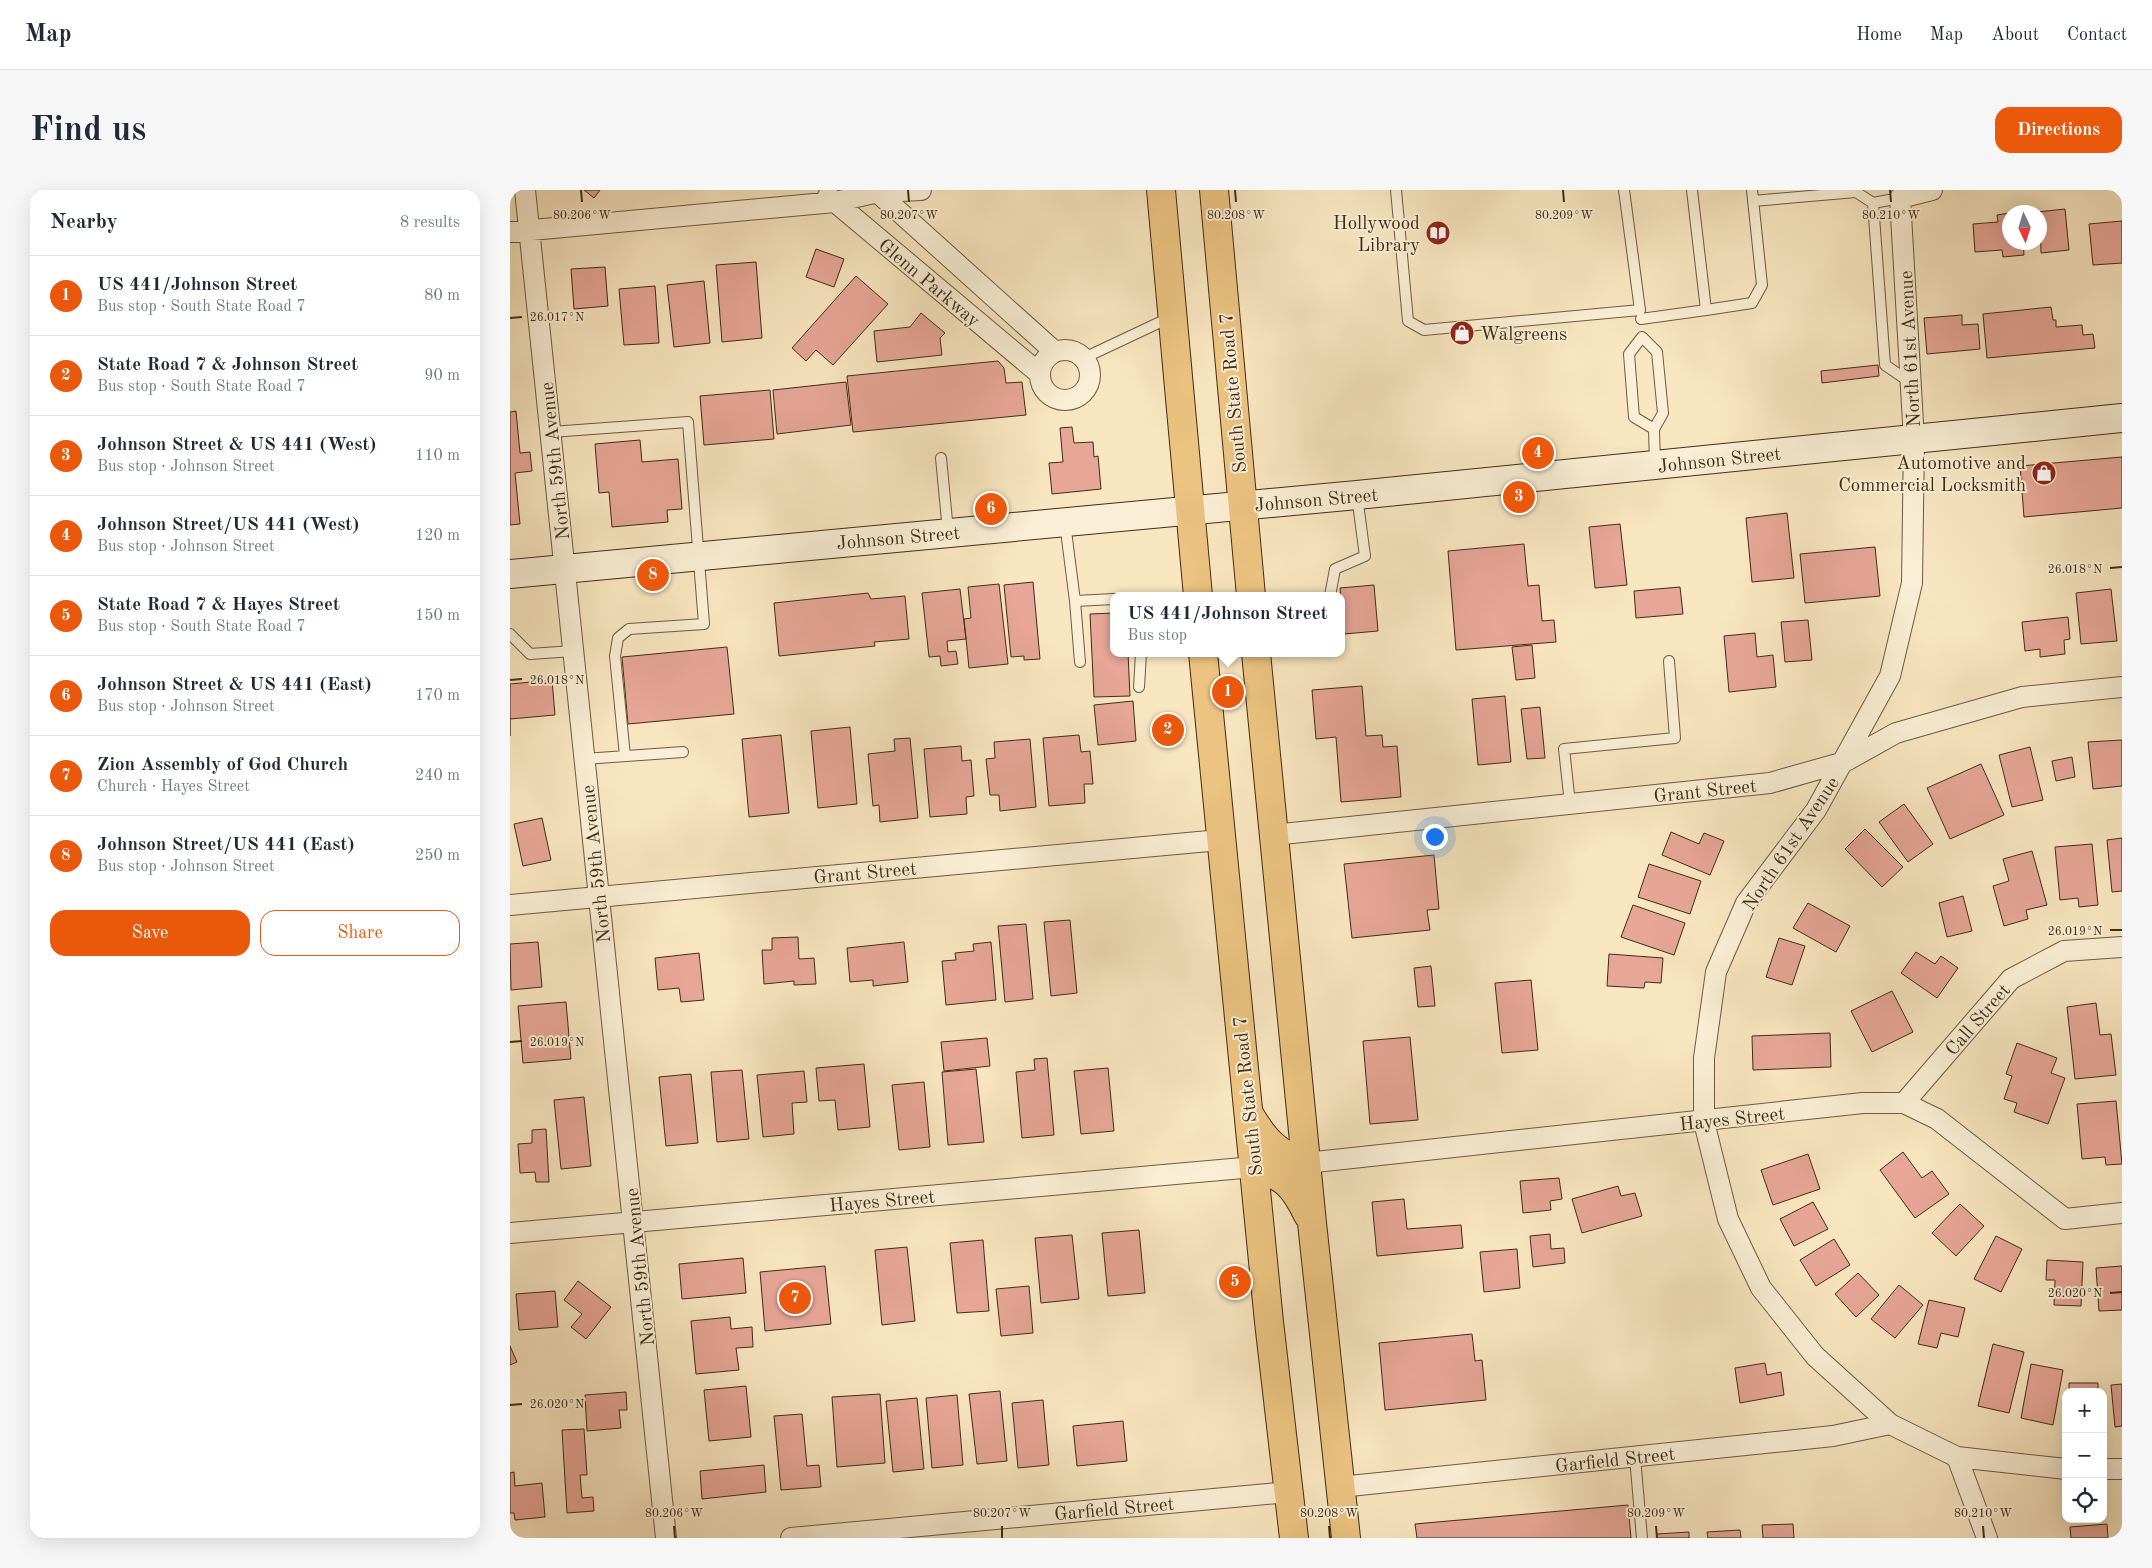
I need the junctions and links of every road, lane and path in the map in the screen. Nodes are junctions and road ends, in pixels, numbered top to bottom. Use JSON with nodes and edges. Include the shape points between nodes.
{"nodes":[{"id":1,"x":525,"y":190,"type":"edge"},
{"id":2,"x":921,"y":190,"type":"edge"},
{"id":3,"x":1161,"y":190,"type":"edge"},
{"id":4,"x":1214,"y":190,"type":"edge"},
{"id":5,"x":1396,"y":190,"type":"edge"},
{"id":6,"x":1624,"y":190,"type":"edge"},
{"id":7,"x":1692,"y":190,"type":"edge"},
{"id":8,"x":1932,"y":190,"type":"edge"},
{"id":9,"x":877,"y":191,"type":"edge"},
{"id":10,"x":1753,"y":195,"type":"edge"},
{"id":11,"x":828,"y":196,"type":"edge"},
{"id":12,"x":1900,"y":198,"type":"junction"},
{"id":13,"x":1873,"y":203,"type":"junction"},
{"id":14,"x":520,"y":231,"type":"edge"},
{"id":15,"x":1706,"y":310,"type":"junction"},
{"id":16,"x":1640,"y":314,"type":"junction"},
{"id":17,"x":1173,"y":316,"type":"junction"},
{"id":18,"x":1642,"y":337,"type":"junction"},
{"id":19,"x":1055,"y":352,"type":"junction"},
{"id":20,"x":1084,"y":358,"type":"junction"},
{"id":21,"x":1040,"y":374,"type":"junction"},
{"id":22,"x":1910,"y":382,"type":"junction"},
{"id":23,"x":2122,"y":418,"type":"edge"},
{"id":24,"x":1654,"y":429,"type":"junction"},
{"id":25,"x":551,"y":432,"type":"junction"},
{"id":26,"x":1914,"y":440,"type":"junction"},
{"id":27,"x":941,"y":458,"type":"dead end"},
{"id":28,"x":1655,"y":466,"type":"junction"},
{"id":29,"x":1357,"y":495,"type":"junction"},
{"id":30,"x":1242,"y":506,"type":"junction"},
{"id":31,"x":1190,"y":510,"type":"junction"},
{"id":32,"x":1065,"y":522,"type":"junction"},
{"id":33,"x":948,"y":533,"type":"junction"},
{"id":34,"x":698,"y":556,"type":"junction"},
{"id":35,"x":565,"y":569,"type":"junction"},
{"id":36,"x":510,"y":574,"type":"edge"},
{"id":37,"x":1198,"y":592,"type":"edge"},
{"id":38,"x":1250,"y":592,"type":"edge"},
{"id":39,"x":1331,"y":592,"type":"edge"},
{"id":40,"x":1110,"y":598,"type":"edge"},
{"id":41,"x":1075,"y":601,"type":"junction"},
{"id":42,"x":510,"y":634,"type":"edge"},
{"id":43,"x":573,"y":651,"type":"junction"},
{"id":44,"x":1141,"y":657,"type":"edge"},
{"id":45,"x":1203,"y":657,"type":"edge"},
{"id":46,"x":1256,"y":657,"type":"edge"},
{"id":47,"x":1669,"y":661,"type":"dead end"},
{"id":48,"x":1080,"y":662,"type":"dead end"},
{"id":49,"x":1139,"y":687,"type":"dead end"},
{"id":50,"x":2122,"y":687,"type":"edge"},
{"id":51,"x":683,"y":752,"type":"dead end"},
{"id":52,"x":625,"y":756,"type":"junction"},
{"id":53,"x":584,"y":759,"type":"junction"},
{"id":54,"x":1844,"y":762,"type":"junction"},
{"id":55,"x":1570,"y":804,"type":"junction"},
{"id":56,"x":1273,"y":835,"type":"junction"},
{"id":57,"x":1220,"y":840,"type":"junction"},
{"id":58,"x":598,"y":896,"type":"junction"},
{"id":59,"x":510,"y":905,"type":"edge"},
{"id":60,"x":2122,"y":947,"type":"edge"},
{"id":61,"x":1904,"y":1103,"type":"junction"},
{"id":62,"x":1248,"y":1113,"type":"junction"},
{"id":63,"x":1704,"y":1122,"type":"junction"},
{"id":64,"x":1306,"y":1163,"type":"junction"},
{"id":65,"x":1254,"y":1167,"type":"junction"},
{"id":66,"x":2122,"y":1213,"type":"edge"},
{"id":67,"x":635,"y":1222,"type":"junction"},
{"id":68,"x":1312,"y":1223,"type":"junction"},
{"id":69,"x":510,"y":1234,"type":"edge"},
{"id":70,"x":1890,"y":1424,"type":"junction"},
{"id":71,"x":1635,"y":1457,"type":"junction"},
{"id":72,"x":1957,"y":1457,"type":"junction"},
{"id":73,"x":2122,"y":1469,"type":"edge"},
{"id":74,"x":2062,"y":1470,"type":"edge"},
{"id":75,"x":2107,"y":1470,"type":"edge"},
{"id":76,"x":1340,"y":1487,"type":"junction"},
{"id":77,"x":1289,"y":1492,"type":"junction"},
{"id":78,"x":666,"y":1538,"type":"edge"},
{"id":79,"x":790,"y":1538,"type":"edge"},
{"id":80,"x":1294,"y":1538,"type":"edge"},
{"id":81,"x":1346,"y":1538,"type":"edge"},
{"id":82,"x":1642,"y":1538,"type":"edge"},
{"id":83,"x":1987,"y":1538,"type":"edge"}],
"edges":[{"from":1,"to":14,"type":"street","name":"North 59th Avenue"},
{"from":2,"to":9,"type":"street"},
{"from":3,"to":17,"type":"main road"},
{"from":4,"to":30,"type":"main road","name":"South State Road 7"},
{"from":5,"to":16,"type":"lane","via":[[1408,321],[1424,330]]},
{"from":6,"to":16,"type":"lane"},
{"from":7,"to":15,"type":"lane"},
{"from":8,"to":12,"type":"street"},
{"from":9,"to":11,"type":"street"},
{"from":9,"to":19,"type":"street","name":"Glenn Parkway"},
{"from":10,"to":13,"type":"lane","via":[[1856,192]]},
{"from":10,"to":15,"type":"lane","via":[[1762,285],[1752,303]]},
{"from":11,"to":14,"type":"street"},
{"from":11,"to":21,"type":"street","name":"Glenn Parkway"},
{"from":12,"to":13,"type":"lane"},
{"from":12,"to":22,"type":"street","name":"North 61st Avenue"},
{"from":13,"to":22,"type":"lane","via":[[1885,365]]},
{"from":14,"to":25,"type":"street","name":"North 59th Avenue"},
{"from":15,"to":16,"type":"lane"},
{"from":16,"to":18,"type":"lane"},
{"from":17,"to":20,"type":"lane"},
{"from":17,"to":31,"type":"main road"},
{"from":18,"to":24,"type":"lane","via":[[1657,352],[1663,413]]},
{"from":18,"to":24,"type":"lane","via":[[1630,354],[1634,418]]},
{"from":19,"to":20,"type":"street","via":[[1070,350]]},
{"from":19,"to":21,"type":"street","via":[[1044,361]]},
{"from":20,"to":21,"type":"street","name":"Glenn Parkway","via":[[1090,381],[1081,395],[1074,399],[1050,395],[1041,382]]},
{"from":22,"to":26,"type":"street","name":"North 61st Avenue"},
{"from":23,"to":26,"type":"street","name":"Johnson Street"},
{"from":24,"to":28,"type":"lane"},
{"from":25,"to":34,"type":"lane","via":[[688,422]]},
{"from":25,"to":35,"type":"street","name":"North 59th Avenue"},
{"from":26,"to":28,"type":"street","name":"Johnson Street"},
{"from":26,"to":54,"type":"street","name":"North 61st Avenue","via":[[1912,583],[1890,676]]},
{"from":27,"to":33,"type":"lane"},
{"from":28,"to":29,"type":"street","name":"Johnson Street"},
{"from":29,"to":30,"type":"street","name":"Johnson Street"},
{"from":29,"to":39,"type":"lane","via":[[1365,556],[1335,570]]},
{"from":30,"to":31,"type":"street","name":"Johnson Street"},
{"from":30,"to":38,"type":"main road","name":"South State Road 7"},
{"from":31,"to":32,"type":"street","name":"Johnson Street"},
{"from":31,"to":37,"type":"main road"},
{"from":32,"to":33,"type":"street","name":"Johnson Street"},
{"from":32,"to":41,"type":"lane"},
{"from":33,"to":34,"type":"street","name":"Johnson Street"},
{"from":34,"to":35,"type":"street","name":"Johnson Street"},
{"from":34,"to":52,"type":"lane","via":[[704,624],[629,629],[618,638],[615,656]]},
{"from":35,"to":36,"type":"street","name":"Johnson Street"},
{"from":35,"to":43,"type":"street","name":"North 59th Avenue"},
{"from":40,"to":41,"type":"lane"},
{"from":41,"to":48,"type":"lane"},
{"from":42,"to":43,"type":"lane","via":[[530,654]]},
{"from":43,"to":53,"type":"street","name":"North 59th Avenue"},
{"from":44,"to":49,"type":"lane"},
{"from":45,"to":57,"type":"main road","name":"South State Road 7"},
{"from":46,"to":56,"type":"main road"},
{"from":47,"to":55,"type":"lane","via":[[1675,738],[1564,749]]},
{"from":50,"to":54,"type":"street","name":"Grant Street","via":[[2022,697],[1896,733]]},
{"from":51,"to":52,"type":"lane"},
{"from":52,"to":53,"type":"lane"},
{"from":53,"to":58,"type":"street","name":"North 59th Avenue"},
{"from":54,"to":55,"type":"street","name":"Grant Street","via":[[1770,783]]},
{"from":54,"to":63,"type":"street","name":"North 61st Avenue","via":[[1816,810],[1746,903],[1716,972],[1704,1058]]},
{"from":55,"to":56,"type":"street","name":"Grant Street"},
{"from":56,"to":64,"type":"main road"},
{"from":57,"to":58,"type":"street","name":"Grant Street"},
{"from":57,"to":62,"type":"main road","name":"South State Road 7"},
{"from":58,"to":59,"type":"street","name":"Grant Street"},
{"from":58,"to":67,"type":"street","name":"North 59th Avenue"},
{"from":60,"to":61,"type":"street","name":"Call Street","via":[[2064,951],[2011,979]]},
{"from":61,"to":63,"type":"street","name":"Hayes Street","via":[[1863,1103]]},
{"from":61,"to":66,"type":"street","name":"Hayes Street","via":[[1937,1119],[2065,1219]]},
{"from":62,"to":64,"type":"main road","via":[[1274,1148],[1289,1158]]},
{"from":62,"to":65,"type":"main road","name":"South State Road 7"},
{"from":63,"to":64,"type":"street","name":"Hayes Street"},
{"from":63,"to":70,"type":"street","name":"North 61st Avenue","via":[[1728,1219],[1761,1288],[1815,1356]]},
{"from":64,"to":68,"type":"main road"},
{"from":65,"to":67,"type":"street","name":"Hayes Street"},
{"from":65,"to":68,"type":"main road","via":[[1287,1181]]},
{"from":65,"to":77,"type":"main road","name":"South State Road 7"},
{"from":67,"to":69,"type":"street","name":"Hayes Street"},
{"from":67,"to":78,"type":"street","name":"North 59th Avenue"},
{"from":68,"to":76,"type":"main road"},
{"from":70,"to":71,"type":"street","name":"Garfield Street","via":[[1833,1436]]},
{"from":70,"to":72,"type":"street","name":"North 61st Avenue"},
{"from":71,"to":76,"type":"street","name":"Garfield Street"},
{"from":71,"to":82,"type":"lane"},
{"from":72,"to":74,"type":"street"},
{"from":72,"to":83,"type":"street"},
{"from":73,"to":75,"type":"street"},
{"from":76,"to":81,"type":"main road"},
{"from":77,"to":79,"type":"street","name":"Garfield Street"},
{"from":77,"to":80,"type":"main road","name":"South State Road 7"}]}
